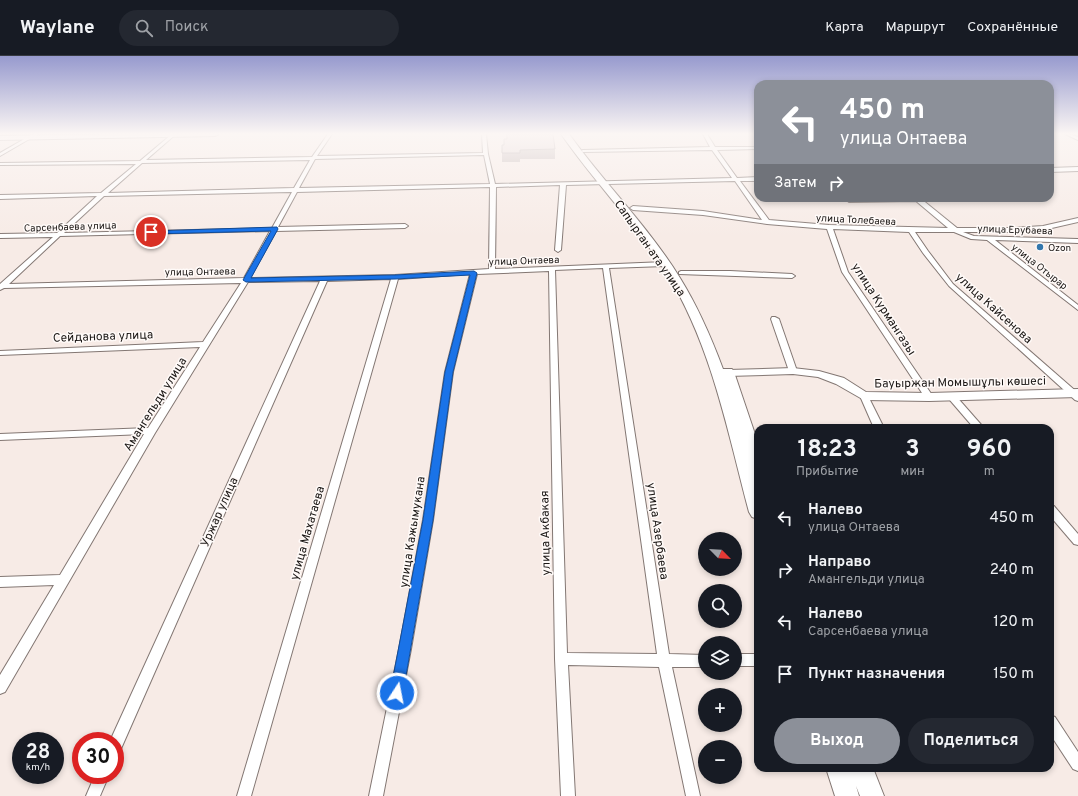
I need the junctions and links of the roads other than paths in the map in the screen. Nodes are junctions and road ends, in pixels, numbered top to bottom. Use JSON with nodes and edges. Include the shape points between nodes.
{"nodes":[{"id":1,"x":133,"y":169,"type":"edge"},
{"id":2,"x":308,"y":169,"type":"edge"},
{"id":3,"x":489,"y":169,"type":"edge"},
{"id":4,"x":593,"y":169,"type":"edge"},
{"id":5,"x":596,"y":169,"type":"edge"},
{"id":6,"x":728,"y":169,"type":"edge"},
{"id":7,"x":1078,"y":169,"type":"edge"},
{"id":8,"x":1054,"y":170,"type":"edge"},
{"id":9,"x":754,"y":179,"type":"edge"},
{"id":10,"x":736,"y":180,"type":"junction"},
{"id":11,"x":607,"y":183,"type":"junction"},
{"id":12,"x":493,"y":185,"type":"junction"},
{"id":13,"x":563,"y":185,"type":"junction"},
{"id":14,"x":296,"y":191,"type":"junction"},
{"id":15,"x":102,"y":196,"type":"junction"},
{"id":16,"x":0,"y":197,"type":"edge"},
{"id":17,"x":921,"y":202,"type":"edge"},
{"id":18,"x":633,"y":208,"type":"junction"},
{"id":19,"x":1078,"y":220,"type":"edge"},
{"id":20,"x":767,"y":222,"type":"junction"},
{"id":21,"x":405,"y":226,"type":"dead end"},
{"id":22,"x":829,"y":227,"type":"junction"},
{"id":23,"x":275,"y":229,"type":"junction"},
{"id":24,"x":911,"y":230,"type":"junction"},
{"id":25,"x":954,"y":230,"type":"junction"},
{"id":26,"x":58,"y":235,"type":"junction"},
{"id":27,"x":0,"y":236,"type":"edge"},
{"id":28,"x":989,"y":239,"type":"junction"},
{"id":29,"x":1078,"y":241,"type":"edge"},
{"id":30,"x":558,"y":250,"type":"dead end"},
{"id":31,"x":665,"y":264,"type":"junction"},
{"id":32,"x":606,"y":267,"type":"junction"},
{"id":33,"x":552,"y":270,"type":"junction"},
{"id":34,"x":492,"y":271,"type":"junction"},
{"id":35,"x":681,"y":272,"type":"junction"},
{"id":36,"x":474,"y":273,"type":"junction"},
{"id":37,"x":792,"y":276,"type":"dead end"},
{"id":38,"x":395,"y":277,"type":"junction"},
{"id":39,"x":324,"y":278,"type":"junction"},
{"id":40,"x":246,"y":280,"type":"junction"},
{"id":41,"x":1,"y":287,"type":"edge"},
{"id":42,"x":1078,"y":308,"type":"edge"},
{"id":43,"x":775,"y":319,"type":"dead end"},
{"id":44,"x":206,"y":344,"type":"junction"},
{"id":45,"x":0,"y":353,"type":"edge"},
{"id":46,"x":793,"y":371,"type":"junction"},
{"id":47,"x":728,"y":373,"type":"junction"},
{"id":48,"x":1076,"y":395,"type":"edge"},
{"id":49,"x":864,"y":396,"type":"junction"},
{"id":50,"x":929,"y":397,"type":"junction"},
{"id":51,"x":952,"y":397,"type":"junction"},
{"id":52,"x":877,"y":424,"type":"edge"},
{"id":53,"x":976,"y":424,"type":"edge"},
{"id":54,"x":151,"y":431,"type":"junction"},
{"id":55,"x":0,"y":437,"type":"edge"},
{"id":56,"x":754,"y":454,"type":"edge"},
{"id":57,"x":754,"y":498,"type":"edge"},
{"id":58,"x":1054,"y":514,"type":"edge"},
{"id":59,"x":1078,"y":541,"type":"edge"},
{"id":60,"x":63,"y":580,"type":"junction"},
{"id":61,"x":0,"y":582,"type":"edge"},
{"id":62,"x":561,"y":659,"type":"junction"},
{"id":63,"x":742,"y":660,"type":"edge"},
{"id":64,"x":754,"y":660,"type":"edge"},
{"id":65,"x":664,"y":661,"type":"junction"},
{"id":66,"x":698,"y":661,"type":"edge"},
{"id":67,"x":0,"y":687,"type":"edge"},
{"id":68,"x":1054,"y":728,"type":"edge"},
{"id":69,"x":121,"y":732,"type":"edge"},
{"id":70,"x":1078,"y":764,"type":"edge"},
{"id":71,"x":839,"y":772,"type":"edge"},
{"id":72,"x":863,"y":772,"type":"edge"},
{"id":73,"x":98,"y":784,"type":"edge"},
{"id":74,"x":93,"y":796,"type":"edge"},
{"id":75,"x":244,"y":796,"type":"edge"},
{"id":76,"x":376,"y":796,"type":"edge"},
{"id":77,"x":568,"y":796,"type":"edge"},
{"id":78,"x":694,"y":796,"type":"edge"},
{"id":79,"x":848,"y":796,"type":"edge"},
{"id":80,"x":872,"y":796,"type":"edge"}],
"edges":[{"from":1,"to":15,"type":"street"},
{"from":2,"to":14,"type":"street","name":"Амангельди улица"},
{"from":3,"to":12,"type":"street"},
{"from":4,"to":11,"type":"main road","name":"Сапырган ата улица"},
{"from":5,"to":11,"type":"main road","name":"Сапырган ата улица"},
{"from":6,"to":10,"type":"street"},
{"from":7,"to":8,"type":"street"},
{"from":9,"to":10,"type":"street"},
{"from":10,"to":11,"type":"street"},
{"from":10,"to":20,"type":"street"},
{"from":11,"to":13,"type":"street"},
{"from":11,"to":18,"type":"main road","name":"Сапырган ата улица"},
{"from":11,"to":31,"type":"main road","name":"Сапырган ата улица"},
{"from":12,"to":13,"type":"street"},
{"from":12,"to":14,"type":"street"},
{"from":12,"to":34,"type":"street"},
{"from":13,"to":30,"type":"street"},
{"from":14,"to":15,"type":"street"},
{"from":14,"to":23,"type":"street","name":"Амангельди улица"},
{"from":15,"to":16,"type":"street"},
{"from":15,"to":26,"type":"street"},
{"from":17,"to":25,"type":"street"},
{"from":18,"to":20,"type":"street","name":"улица Толебаева","via":[[703,213]]},
{"from":18,"to":35,"type":"main road","name":"Сапырган ата улица"},
{"from":19,"to":25,"type":"street","name":"улица Толебаева","via":[[1035,229]]},
{"from":20,"to":22,"type":"street","name":"улица Толебаева"},
{"from":21,"to":23,"type":"street","name":"Сарсенбаева улица"},
{"from":22,"to":24,"type":"street","name":"улица Толебаева"},
{"from":22,"to":50,"type":"street","name":"улица Курмангазы","via":[[845,272]]},
{"from":23,"to":26,"type":"street","name":"Сарсенбаева улица"},
{"from":23,"to":40,"type":"street","name":"Амангельди улица"},
{"from":24,"to":25,"type":"street","name":"улица Толебаева"},
{"from":24,"to":48,"type":"street","name":"улица Кайсенова","via":[[951,285]]},
{"from":25,"to":28,"type":"street","name":"улица Ерубаева","via":[[964,236]]},
{"from":26,"to":27,"type":"street","name":"Сарсенбаева улица"},
{"from":26,"to":41,"type":"street"},
{"from":28,"to":29,"type":"street","name":"улица Ерубаева"},
{"from":28,"to":42,"type":"street","name":"улица Отырар"},
{"from":31,"to":32,"type":"street","name":"улица Онтаева"},
{"from":31,"to":57,"type":"main road","name":"Сапырган ата улица","via":[[687,299],[704,335]]},
{"from":32,"to":33,"type":"street","name":"улица Онтаева"},
{"from":32,"to":65,"type":"street","name":"улица Азербаева"},
{"from":33,"to":34,"type":"street","name":"улица Онтаева"},
{"from":33,"to":62,"type":"street","name":"улица Акбакая"},
{"from":34,"to":36,"type":"street","name":"улица Онтаева"},
{"from":35,"to":37,"type":"street"},
{"from":35,"to":47,"type":"main road","name":"Сапырган ата улица","via":[[706,320]]},
{"from":36,"to":38,"type":"street","name":"улица Онтаева"},
{"from":36,"to":76,"type":"street","name":"улица Кажымукана","via":[[449,372],[428,520]]},
{"from":38,"to":39,"type":"street","name":"улица Онтаева"},
{"from":38,"to":75,"type":"street","name":"улица Махатаева"},
{"from":39,"to":40,"type":"street","name":"улица Онтаева"},
{"from":39,"to":69,"type":"street","name":"Уржар улица"},
{"from":40,"to":41,"type":"street","name":"улица Онтаева"},
{"from":40,"to":44,"type":"street","name":"Амангельди улица"},
{"from":43,"to":46,"type":"street"},
{"from":44,"to":45,"type":"street","name":"Сейданова улица"},
{"from":44,"to":54,"type":"street","name":"Амангельди улица"},
{"from":46,"to":47,"type":"street","name":"Бауыржан Момышұлы көшесі"},
{"from":46,"to":49,"type":"street","name":"Бауыржан Момышұлы көшесі","via":[[819,374],[840,381]]},
{"from":47,"to":56,"type":"main road","name":"Сапырган ата улица"},
{"from":48,"to":51,"type":"street","name":"Бауыржан Момышұлы көшесі"},
{"from":49,"to":50,"type":"street","name":"Бауыржан Момышұлы көшесі"},
{"from":49,"to":52,"type":"street"},
{"from":50,"to":51,"type":"street","name":"Бауыржан Момышұлы көшесі"},
{"from":51,"to":53,"type":"street"},
{"from":54,"to":55,"type":"street"},
{"from":54,"to":60,"type":"street","name":"Амангельди улица"},
{"from":58,"to":59,"type":"street"},
{"from":60,"to":61,"type":"street"},
{"from":60,"to":67,"type":"street","name":"Амангельди улица"},
{"from":62,"to":65,"type":"street"},
{"from":62,"to":77,"type":"street","name":"улица Акбакая"},
{"from":63,"to":64,"type":"street"},
{"from":65,"to":66,"type":"street"},
{"from":65,"to":78,"type":"street","name":"улица Азербаева"},
{"from":68,"to":70,"type":"street"},
{"from":71,"to":79,"type":"main road"},
{"from":72,"to":80,"type":"main road"},
{"from":73,"to":74,"type":"street"}]}
